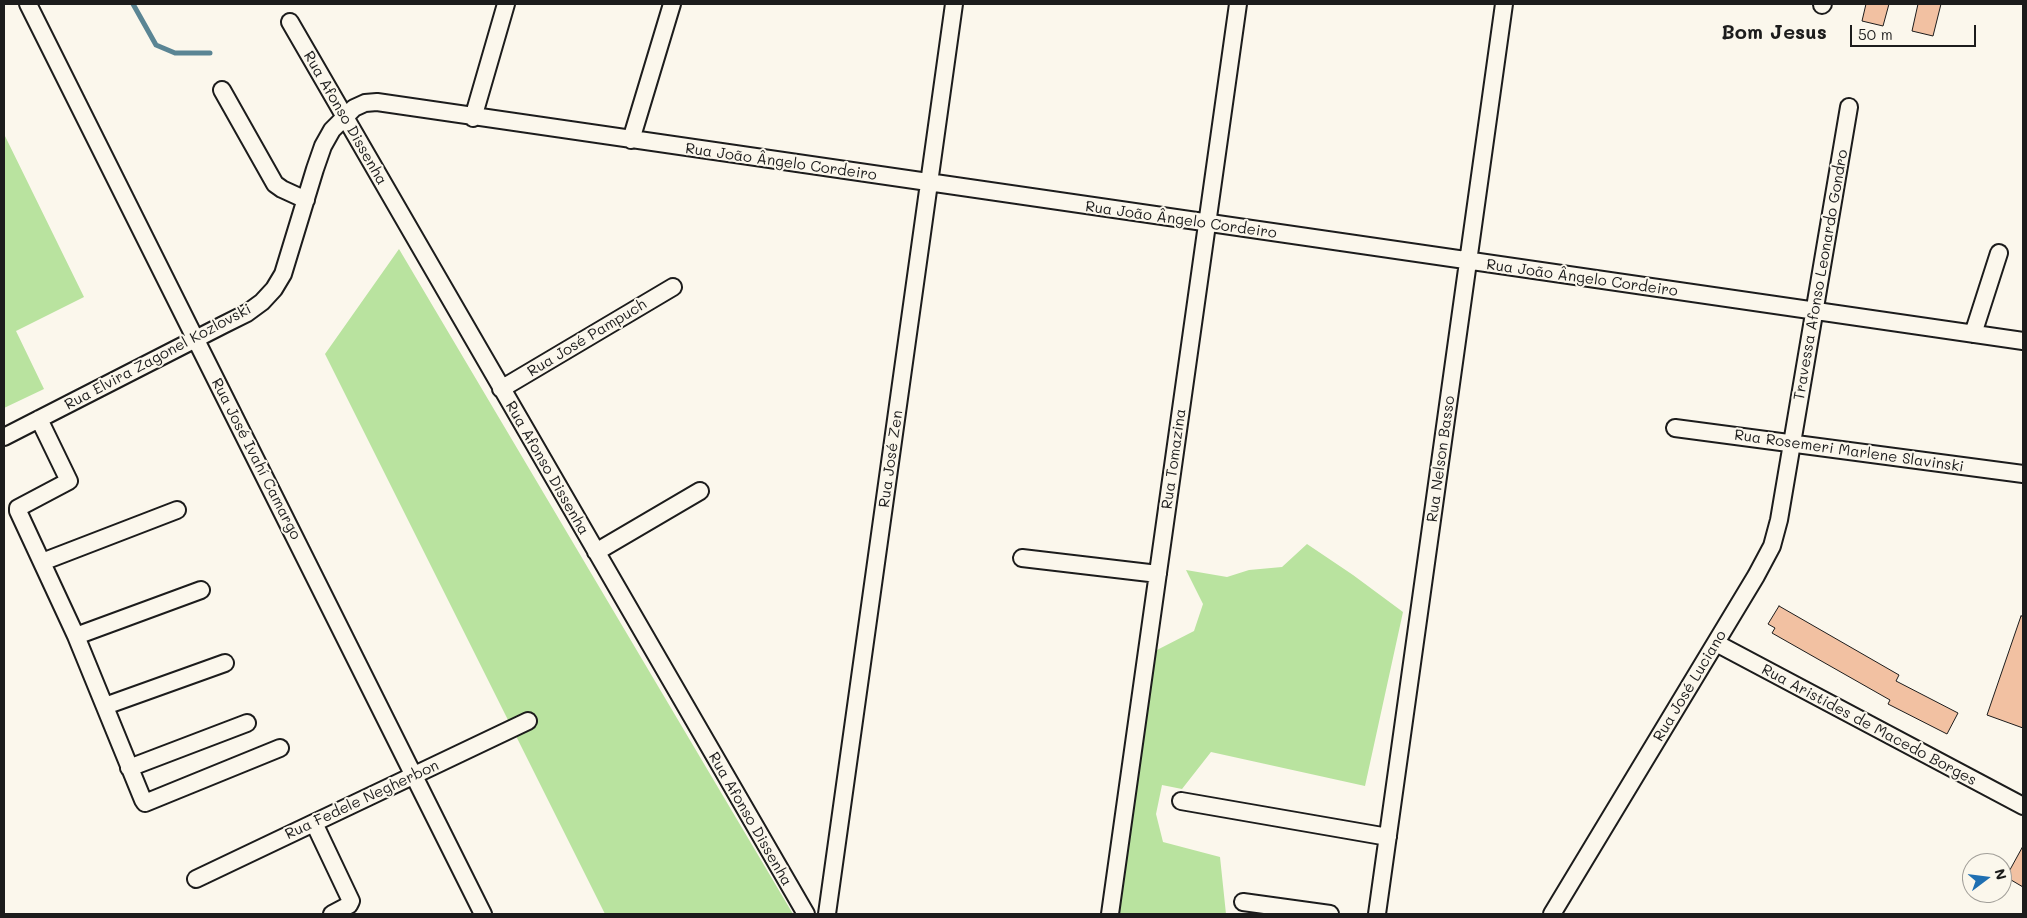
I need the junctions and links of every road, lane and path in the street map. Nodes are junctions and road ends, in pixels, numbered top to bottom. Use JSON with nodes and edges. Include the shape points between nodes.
{"nodes":[{"id":1,"x":28,"y":4,"type":"edge"},
{"id":2,"x":506,"y":4,"type":"edge"},
{"id":3,"x":672,"y":4,"type":"edge"},
{"id":4,"x":954,"y":4,"type":"edge"},
{"id":5,"x":1238,"y":4,"type":"edge"},
{"id":6,"x":1504,"y":4,"type":"edge"},
{"id":7,"x":290,"y":22,"type":"dead end"},
{"id":8,"x":222,"y":90,"type":"dead end"},
{"id":9,"x":1849,"y":107,"type":"dead end"},
{"id":10,"x":343,"y":116,"type":"junction"},
{"id":11,"x":473,"y":118,"type":"junction"},
{"id":12,"x":631,"y":140,"type":"junction"},
{"id":13,"x":929,"y":183,"type":"junction"},
{"id":14,"x":306,"y":200,"type":"junction"},
{"id":15,"x":1208,"y":224,"type":"junction"},
{"id":16,"x":1998,"y":253,"type":"dead end"},
{"id":17,"x":1468,"y":261,"type":"junction"},
{"id":18,"x":673,"y":286,"type":"dead end"},
{"id":19,"x":1815,"y":311,"type":"junction"},
{"id":20,"x":1973,"y":334,"type":"junction"},
{"id":21,"x":196,"y":339,"type":"junction"},
{"id":22,"x":2023,"y":341,"type":"edge"},
{"id":23,"x":501,"y":389,"type":"junction"},
{"id":24,"x":39,"y":419,"type":"junction"},
{"id":25,"x":1675,"y":428,"type":"dead end"},
{"id":26,"x":4,"y":437,"type":"edge"},
{"id":27,"x":1792,"y":444,"type":"junction"},
{"id":28,"x":2023,"y":474,"type":"edge"},
{"id":29,"x":700,"y":491,"type":"dead end"},
{"id":30,"x":177,"y":510,"type":"dead end"},
{"id":31,"x":596,"y":552,"type":"junction"},
{"id":32,"x":1022,"y":558,"type":"dead end"},
{"id":33,"x":42,"y":562,"type":"junction"},
{"id":34,"x":1158,"y":574,"type":"junction"},
{"id":35,"x":201,"y":590,"type":"dead end"},
{"id":36,"x":76,"y":636,"type":"junction"},
{"id":37,"x":1716,"y":643,"type":"junction"},
{"id":38,"x":224,"y":663,"type":"dead end"},
{"id":39,"x":105,"y":706,"type":"junction"},
{"id":40,"x":528,"y":721,"type":"dead end"},
{"id":41,"x":247,"y":723,"type":"dead end"},
{"id":42,"x":280,"y":748,"type":"dead end"},
{"id":43,"x":129,"y":768,"type":"junction"},
{"id":44,"x":414,"y":775,"type":"junction"},
{"id":45,"x":1182,"y":801,"type":"dead end"},
{"id":46,"x":2023,"y":806,"type":"edge"},
{"id":47,"x":314,"y":823,"type":"junction"},
{"id":48,"x":1388,"y":837,"type":"junction"},
{"id":49,"x":196,"y":879,"type":"dead end"},
{"id":50,"x":1243,"y":902,"type":"dead end"},
{"id":51,"x":332,"y":914,"type":"edge"},
{"id":52,"x":484,"y":914,"type":"edge"},
{"id":53,"x":806,"y":914,"type":"edge"},
{"id":54,"x":827,"y":914,"type":"edge"},
{"id":55,"x":1110,"y":914,"type":"edge"},
{"id":56,"x":1330,"y":914,"type":"edge"},
{"id":57,"x":1377,"y":914,"type":"edge"},
{"id":58,"x":1552,"y":914,"type":"edge"}],
"edges":[{"from":1,"to":21,"type":"street","name":"Rua José Ivahí Camargo"},
{"from":2,"to":11,"type":"street"},
{"from":3,"to":12,"type":"street"},
{"from":4,"to":13,"type":"street","name":"Rua José Zen"},
{"from":5,"to":15,"type":"street","name":"Rua Tomazina"},
{"from":6,"to":17,"type":"street","name":"Rua Nelson Basso"},
{"from":7,"to":10,"type":"street","name":"Rua Afonso Dissenha"},
{"from":8,"to":14,"type":"street","via":[[275,184]]},
{"from":9,"to":19,"type":"street","name":"Travessa Afonso Leonardo Gondro"},
{"from":10,"to":11,"type":"street","name":"Rua João Ângelo Cordeiro","via":[[365,103],[377,102]]},
{"from":10,"to":14,"type":"street","name":"Rua Elvira Zagonel Kozlovski","via":[[323,146]]},
{"from":10,"to":23,"type":"street","name":"Rua Afonso Dissenha"},
{"from":11,"to":12,"type":"street","name":"Rua João Ângelo Cordeiro"},
{"from":12,"to":13,"type":"street","name":"Rua João Ângelo Cordeiro"},
{"from":13,"to":15,"type":"street","name":"Rua João Ângelo Cordeiro"},
{"from":13,"to":54,"type":"street","name":"Rua José Zen"},
{"from":14,"to":21,"type":"street","name":"Rua Elvira Zagonel Kozlovski","via":[[286,265],[274,289],[247,313]]},
{"from":15,"to":17,"type":"street","name":"Rua João Ângelo Cordeiro"},
{"from":15,"to":34,"type":"street","name":"Rua Tomazina"},
{"from":16,"to":20,"type":"street"},
{"from":17,"to":19,"type":"street","name":"Rua João Ângelo Cordeiro"},
{"from":17,"to":48,"type":"street","name":"Rua Nelson Basso"},
{"from":18,"to":23,"type":"street","name":"Rua José Pampuch"},
{"from":19,"to":20,"type":"street","name":"Rua João Ângelo Cordeiro"},
{"from":19,"to":27,"type":"street","name":"Travessa Afonso Leonardo Gondro"},
{"from":20,"to":22,"type":"street","name":"Rua João Ângelo Cordeiro"},
{"from":21,"to":24,"type":"street","name":"Rua Elvira Zagonel Kozlovski"},
{"from":21,"to":44,"type":"street","name":"Rua José Ivahí Camargo"},
{"from":23,"to":31,"type":"street","name":"Rua Afonso Dissenha"},
{"from":24,"to":26,"type":"street","name":"Rua Elvira Zagonel Kozlovski"},
{"from":24,"to":33,"type":"street","via":[[69,481],[17,510]]},
{"from":25,"to":27,"type":"street","name":"Rua Rosemeri Marlene Slavinski"},
{"from":27,"to":28,"type":"street","name":"Rua Rosemeri Marlene Slavinski"},
{"from":27,"to":37,"type":"street","name":"Rua José Luciano","via":[[1772,546]]},
{"from":29,"to":31,"type":"street"},
{"from":30,"to":33,"type":"street"},
{"from":31,"to":53,"type":"street","name":"Rua Afonso Dissenha"},
{"from":32,"to":34,"type":"street"},
{"from":33,"to":36,"type":"street"},
{"from":34,"to":55,"type":"street","name":"Rua Tomazina"},
{"from":35,"to":36,"type":"street"},
{"from":36,"to":39,"type":"street"},
{"from":37,"to":46,"type":"street","name":"Rua Aristides de Macedo Borges"},
{"from":37,"to":58,"type":"street","name":"Rua José Luciano"},
{"from":38,"to":39,"type":"street"},
{"from":39,"to":43,"type":"street"},
{"from":40,"to":44,"type":"street","name":"Rua Fedele Negherbon"},
{"from":41,"to":43,"type":"street"},
{"from":42,"to":43,"type":"street","via":[[146,803]]},
{"from":44,"to":47,"type":"street","name":"Rua Fedele Negherbon"},
{"from":44,"to":52,"type":"street","name":"Rua José Ivahí Camargo"},
{"from":45,"to":48,"type":"street"},
{"from":47,"to":49,"type":"street","name":"Rua Fedele Negherbon"},
{"from":47,"to":51,"type":"street","via":[[351,901],[350,905]]},
{"from":48,"to":57,"type":"street","name":"Rua Nelson Basso"},
{"from":50,"to":56,"type":"street"}]}
